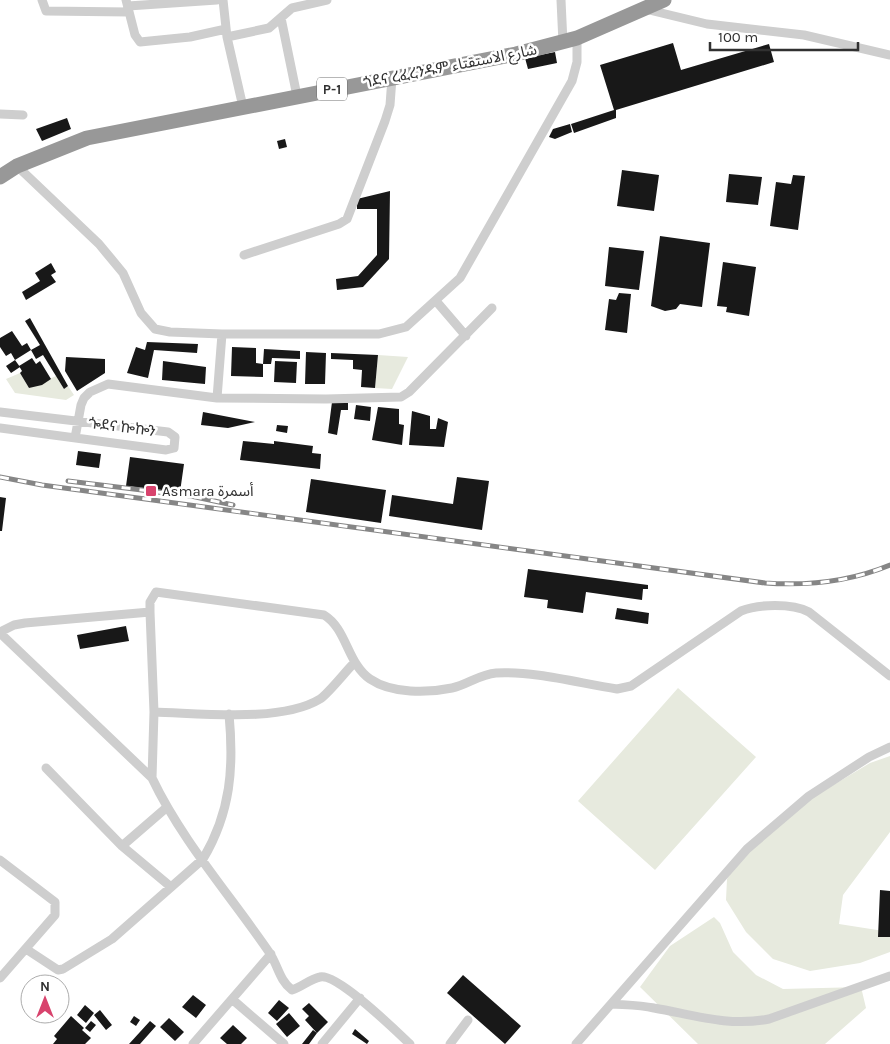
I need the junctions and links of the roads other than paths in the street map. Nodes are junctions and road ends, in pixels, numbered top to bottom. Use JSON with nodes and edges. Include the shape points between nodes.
{"nodes":[{"id":1,"x":42,"y":0,"type":"edge"},
{"id":2,"x":217,"y":0,"type":"edge"},
{"id":3,"x":223,"y":0,"type":"edge"},
{"id":4,"x":327,"y":0,"type":"edge"},
{"id":5,"x":561,"y":0,"type":"edge"},
{"id":6,"x":664,"y":0,"type":"edge"},
{"id":7,"x":128,"y":6,"type":"edge"},
{"id":8,"x":646,"y":9,"type":"junction"},
{"id":9,"x":281,"y":18,"type":"junction"},
{"id":10,"x":226,"y":33,"type":"junction"},
{"id":11,"x":570,"y":41,"type":"junction"},
{"id":12,"x":890,"y":55,"type":"edge"},
{"id":13,"x":392,"y":78,"type":"junction"},
{"id":14,"x":298,"y":96,"type":"junction"},
{"id":15,"x":243,"y":107,"type":"junction"},
{"id":16,"x":0,"y":114,"type":"edge"},
{"id":17,"x":23,"y":115,"type":"dead end"},
{"id":18,"x":17,"y":166,"type":"junction"},
{"id":19,"x":0,"y":177,"type":"edge"},
{"id":20,"x":244,"y":255,"type":"dead end"},
{"id":21,"x":436,"y":301,"type":"junction"},
{"id":22,"x":492,"y":308,"type":"dead end"},
{"id":23,"x":222,"y":334,"type":"junction"},
{"id":24,"x":466,"y":336,"type":"junction"},
{"id":25,"x":216,"y":398,"type":"junction"},
{"id":26,"x":0,"y":412,"type":"edge"},
{"id":27,"x":77,"y":422,"type":"junction"},
{"id":28,"x":0,"y":428,"type":"edge"},
{"id":29,"x":76,"y":438,"type":"junction"},
{"id":30,"x":150,"y":612,"type":"junction"},
{"id":31,"x":0,"y":633,"type":"edge"},
{"id":32,"x":354,"y":663,"type":"junction"},
{"id":33,"x":890,"y":676,"type":"edge"},
{"id":34,"x":154,"y":712,"type":"junction"},
{"id":35,"x":228,"y":714,"type":"junction"},
{"id":36,"x":890,"y":747,"type":"edge"},
{"id":37,"x":46,"y":768,"type":"dead end"},
{"id":38,"x":152,"y":778,"type":"junction"},
{"id":39,"x":166,"y":808,"type":"junction"},
{"id":40,"x":122,"y":846,"type":"junction"},
{"id":41,"x":203,"y":859,"type":"junction"},
{"id":42,"x":0,"y":860,"type":"edge"},
{"id":43,"x":171,"y":887,"type":"junction"},
{"id":44,"x":26,"y":949,"type":"junction"},
{"id":45,"x":271,"y":954,"type":"junction"},
{"id":46,"x":890,"y":976,"type":"edge"},
{"id":47,"x":0,"y":978,"type":"edge"},
{"id":48,"x":360,"y":998,"type":"junction"},
{"id":49,"x":233,"y":1000,"type":"junction"},
{"id":50,"x":612,"y":1004,"type":"junction"},
{"id":51,"x":468,"y":1020,"type":"dead end"},
{"id":52,"x":193,"y":1044,"type":"edge"},
{"id":53,"x":284,"y":1044,"type":"edge"},
{"id":54,"x":322,"y":1044,"type":"edge"},
{"id":55,"x":410,"y":1044,"type":"edge"},
{"id":56,"x":450,"y":1044,"type":"edge"},
{"id":57,"x":576,"y":1044,"type":"edge"}],
"edges":[{"from":1,"to":7,"type":"street","via":[[46,11]]},
{"from":2,"to":7,"type":"street"},
{"from":3,"to":10,"type":"street"},
{"from":4,"to":9,"type":"street","via":[[292,8]]},
{"from":5,"to":11,"type":"street"},
{"from":6,"to":8,"type":"highway","name":"ጎደና ረፈረንዱም شارع الاستقتاء","number":"P-1"},
{"from":7,"to":10,"type":"street","via":[[135,35],[140,42]]},
{"from":8,"to":11,"type":"highway","name":"ጎደና ረፈረንዱም شارع الاستقتاء","number":"P-1"},
{"from":8,"to":12,"type":"street","via":[[707,24],[804,35]]},
{"from":9,"to":10,"type":"street","via":[[269,28]]},
{"from":9,"to":14,"type":"street"},
{"from":10,"to":15,"type":"street"},
{"from":11,"to":13,"type":"highway","name":"ጎደና ረፈረንዱም شارع الاستقتاء","number":"P-1"},
{"from":11,"to":21,"type":"street","via":[[577,62],[572,81],[460,278]]},
{"from":13,"to":14,"type":"highway","name":"ጎደና ረፈረንዱም شارع الاستقتاء","number":"P-1"},
{"from":13,"to":20,"type":"street","via":[[385,121],[347,219]]},
{"from":14,"to":15,"type":"highway","name":"ጎደና ረፈረንዱም شارع الاستقتاء","number":"P-1"},
{"from":15,"to":18,"type":"highway","name":"ጎደና ረፈረንዱም شارع الاستقتاء","number":"P-1","via":[[87,138]]},
{"from":16,"to":17,"type":"street"},
{"from":18,"to":19,"type":"highway","name":"ጎደና ረፈረንዱም شارع الاستقتاء","number":"P-1"},
{"from":18,"to":23,"type":"street","via":[[99,244],[123,273],[141,314],[155,329]]},
{"from":21,"to":23,"type":"street","via":[[406,327],[379,334]]},
{"from":21,"to":24,"type":"street"},
{"from":22,"to":24,"type":"street"},
{"from":23,"to":25,"type":"street"},
{"from":24,"to":25,"type":"street","via":[[401,397]]},
{"from":25,"to":27,"type":"street","via":[[108,384],[84,398]]},
{"from":26,"to":27,"type":"street","name":"ጐደና ኰኰን"},
{"from":27,"to":29,"type":"street"},
{"from":27,"to":29,"type":"street","name":"ጐደና ኰኰን","via":[[168,432],[175,437],[176,443],[174,448],[166,450]]},
{"from":28,"to":29,"type":"street","name":"ጐደና ኰኰን"},
{"from":30,"to":31,"type":"street","via":[[25,623]]},
{"from":30,"to":32,"type":"street","via":[[150,602],[156,592],[324,615],[336,625]]},
{"from":30,"to":34,"type":"street"},
{"from":31,"to":38,"type":"street"},
{"from":32,"to":33,"type":"street","via":[[370,679],[410,691],[453,688],[496,673],[617,689],[631,686],[740,611],[755,607],[794,607],[808,612]]},
{"from":32,"to":35,"type":"street","via":[[322,698],[305,707],[289,712]]},
{"from":34,"to":35,"type":"street"},
{"from":34,"to":38,"type":"street"},
{"from":35,"to":41,"type":"street","via":[[232,767],[230,789],[213,843]]},
{"from":36,"to":50,"type":"street","via":[[809,796],[747,848]]},
{"from":37,"to":40,"type":"street"},
{"from":38,"to":39,"type":"street"},
{"from":39,"to":40,"type":"street"},
{"from":39,"to":41,"type":"street"},
{"from":40,"to":43,"type":"street"},
{"from":41,"to":43,"type":"street"},
{"from":41,"to":45,"type":"street"},
{"from":42,"to":44,"type":"street","via":[[55,902],[55,915]]},
{"from":43,"to":44,"type":"street","via":[[112,939],[63,969],[58,970]]},
{"from":44,"to":47,"type":"street"},
{"from":45,"to":48,"type":"street","via":[[283,981],[292,990],[325,977]]},
{"from":45,"to":49,"type":"street"},
{"from":46,"to":50,"type":"street","via":[[778,1016],[749,1023],[708,1020],[653,1008]]},
{"from":48,"to":54,"type":"street"},
{"from":48,"to":55,"type":"street"},
{"from":49,"to":52,"type":"street"},
{"from":49,"to":53,"type":"street"},
{"from":50,"to":57,"type":"street"},
{"from":51,"to":56,"type":"street"}]}
